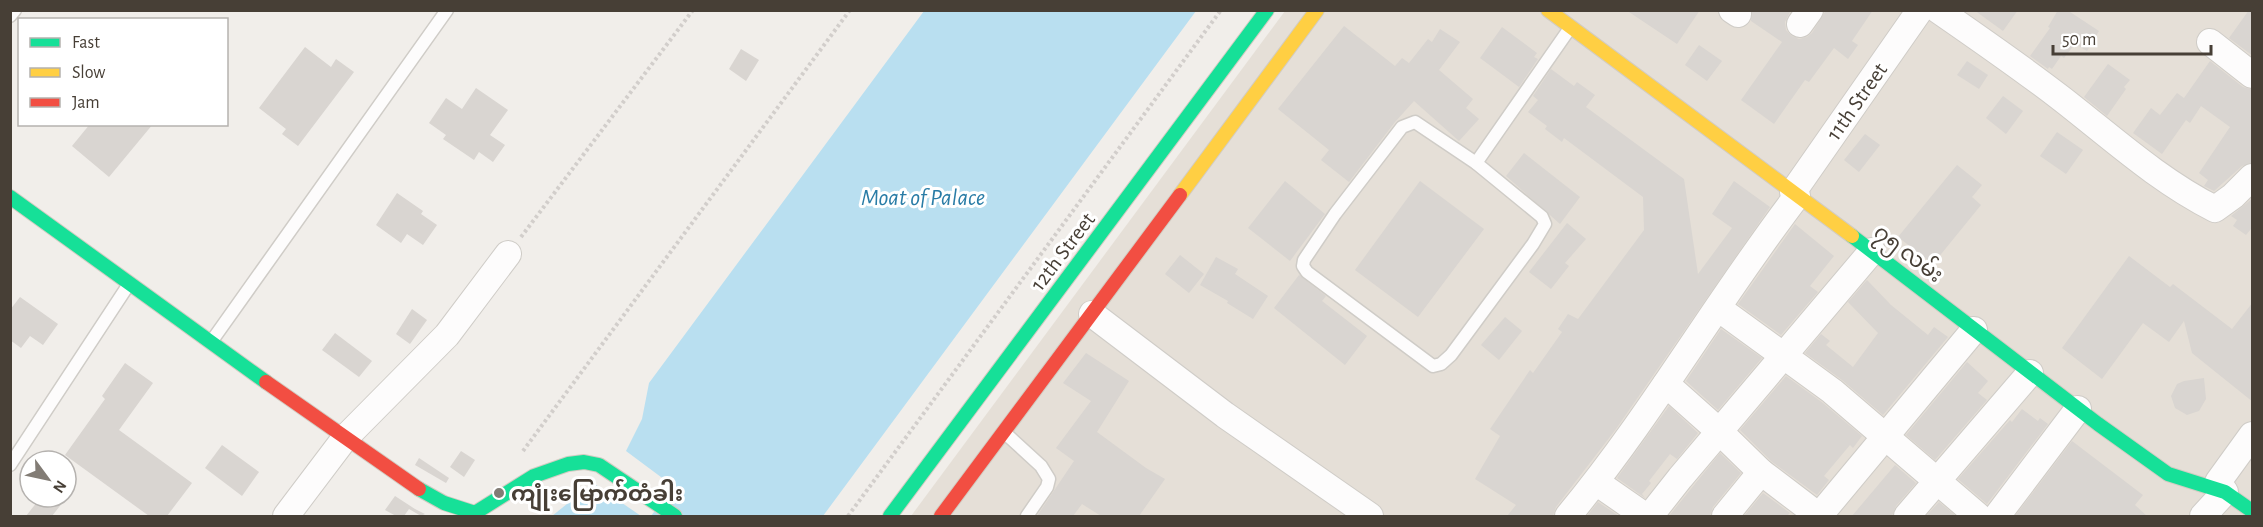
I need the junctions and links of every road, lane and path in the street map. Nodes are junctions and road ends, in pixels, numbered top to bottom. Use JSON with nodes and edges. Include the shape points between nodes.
{"nodes":[{"id":1,"x":15,"y":10,"type":"edge"},
{"id":2,"x":447,"y":10,"type":"edge"},
{"id":3,"x":693,"y":10,"type":"edge"},
{"id":4,"x":850,"y":10,"type":"edge"},
{"id":5,"x":1221,"y":10,"type":"edge"},
{"id":6,"x":1267,"y":10,"type":"edge"},
{"id":7,"x":1317,"y":10,"type":"edge"},
{"id":8,"x":1548,"y":10,"type":"edge"},
{"id":9,"x":1920,"y":10,"type":"edge"},
{"id":10,"x":1938,"y":10,"type":"edge"},
{"id":11,"x":10,"y":16,"type":"edge"},
{"id":12,"x":1571,"y":27,"type":"junction"},
{"id":13,"x":2210,"y":42,"type":"dead end"},
{"id":14,"x":2253,"y":75,"type":"edge"},
{"id":15,"x":1476,"y":163,"type":"junction"},
{"id":16,"x":2253,"y":177,"type":"edge"},
{"id":17,"x":1795,"y":194,"type":"junction"},
{"id":18,"x":10,"y":197,"type":"edge"},
{"id":19,"x":1872,"y":251,"type":"junction"},
{"id":20,"x":508,"y":254,"type":"joint"},
{"id":21,"x":129,"y":284,"type":"junction"},
{"id":22,"x":1718,"y":308,"type":"junction"},
{"id":23,"x":1092,"y":314,"type":"junction"},
{"id":24,"x":1974,"y":330,"type":"junction"},
{"id":25,"x":210,"y":343,"type":"junction"},
{"id":26,"x":1785,"y":355,"type":"junction"},
{"id":27,"x":2030,"y":373,"type":"junction"},
{"id":28,"x":1666,"y":384,"type":"junction"},
{"id":29,"x":2078,"y":409,"type":"junction"},
{"id":30,"x":1004,"y":432,"type":"junction"},
{"id":31,"x":1720,"y":432,"type":"junction"},
{"id":32,"x":2253,"y":435,"type":"edge"},
{"id":33,"x":345,"y":438,"type":"junction"},
{"id":34,"x":1886,"y":439,"type":"junction"},
{"id":35,"x":518,"y":457,"type":"dead end"},
{"id":36,"x":10,"y":465,"type":"edge"},
{"id":37,"x":1761,"y":472,"type":"junction"},
{"id":38,"x":1596,"y":482,"type":"junction"},
{"id":39,"x":1936,"y":482,"type":"junction"},
{"id":40,"x":2225,"y":492,"type":"junction"},
{"id":41,"x":2253,"y":512,"type":"edge"},
{"id":42,"x":286,"y":516,"type":"edge"},
{"id":43,"x":675,"y":516,"type":"edge"},
{"id":44,"x":848,"y":516,"type":"edge"},
{"id":45,"x":890,"y":516,"type":"edge"},
{"id":46,"x":941,"y":516,"type":"edge"},
{"id":47,"x":1027,"y":516,"type":"edge"},
{"id":48,"x":1370,"y":516,"type":"edge"},
{"id":49,"x":1568,"y":516,"type":"edge"},
{"id":50,"x":1645,"y":516,"type":"edge"},
{"id":51,"x":1650,"y":516,"type":"edge"},
{"id":52,"x":1725,"y":516,"type":"edge"},
{"id":53,"x":1819,"y":516,"type":"edge"},
{"id":54,"x":1907,"y":516,"type":"edge"},
{"id":55,"x":1978,"y":516,"type":"edge"},
{"id":56,"x":1997,"y":516,"type":"edge"},
{"id":57,"x":2203,"y":516,"type":"edge"}],
"edges":[{"from":1,"to":11,"type":"lane"},
{"from":2,"to":25,"type":"lane"},
{"from":3,"to":20,"type":"path"},
{"from":4,"to":35,"type":"path"},
{"from":5,"to":44,"type":"path"},
{"from":6,"to":45,"type":"street","name":"12th Street"},
{"from":7,"to":23,"type":"street"},
{"from":8,"to":12,"type":"street","name":"၇၅ လမ်း"},
{"from":9,"to":17,"type":"street","name":"11th Street"},
{"from":10,"to":16,"type":"street","via":[[2194,199],[2215,209]]},
{"from":12,"to":15,"type":"lane"},
{"from":12,"to":17,"type":"street","name":"၇၅ လမ်း"},
{"from":13,"to":14,"type":"street"},
{"from":15,"to":15,"type":"lane","via":[[1542,217],[1545,224],[1451,355],[1434,366],[1307,272],[1304,260],[1402,127],[1415,122]]},
{"from":17,"to":19,"type":"street","name":"၇၅ လမ်း"},
{"from":17,"to":22,"type":"street","name":"11th Street"},
{"from":18,"to":21,"type":"street"},
{"from":19,"to":24,"type":"street","name":"၇၅ လမ်း"},
{"from":19,"to":26,"type":"street"},
{"from":20,"to":33,"type":"street","via":[[447,335]]},
{"from":21,"to":25,"type":"street"},
{"from":21,"to":36,"type":"lane"},
{"from":22,"to":26,"type":"street"},
{"from":22,"to":28,"type":"street","name":"11th Street"},
{"from":23,"to":30,"type":"street"},
{"from":23,"to":48,"type":"street","via":[[1225,415]]},
{"from":24,"to":27,"type":"street","name":"၇၅ လမ်း"},
{"from":24,"to":34,"type":"street"},
{"from":25,"to":33,"type":"street"},
{"from":26,"to":31,"type":"street"},
{"from":26,"to":34,"type":"street"},
{"from":27,"to":29,"type":"street","name":"၇၅ လမ်း"},
{"from":27,"to":39,"type":"street"},
{"from":28,"to":31,"type":"street"},
{"from":28,"to":38,"type":"street","name":"11th Street"},
{"from":29,"to":40,"type":"street","name":"၇၅ လမ်း","via":[[2168,474]]},
{"from":29,"to":56,"type":"street"},
{"from":30,"to":46,"type":"street"},
{"from":30,"to":47,"type":"lane","via":[[1041,466],[1049,479]]},
{"from":31,"to":37,"type":"street"},
{"from":31,"to":51,"type":"street"},
{"from":32,"to":40,"type":"street","via":[[2218,482]]},
{"from":33,"to":42,"type":"street"},
{"from":33,"to":43,"type":"street","via":[[445,504],[467,513],[475,513],[517,485],[557,467],[584,462],[599,465]]},
{"from":34,"to":39,"type":"street"},
{"from":34,"to":53,"type":"street"},
{"from":37,"to":52,"type":"street"},
{"from":37,"to":53,"type":"street"},
{"from":38,"to":49,"type":"street","name":"11th Street"},
{"from":38,"to":50,"type":"street"},
{"from":39,"to":54,"type":"street"},
{"from":39,"to":55,"type":"street"},
{"from":40,"to":41,"type":"street","name":"၇၅ လမ်း"},
{"from":40,"to":57,"type":"street"}]}
